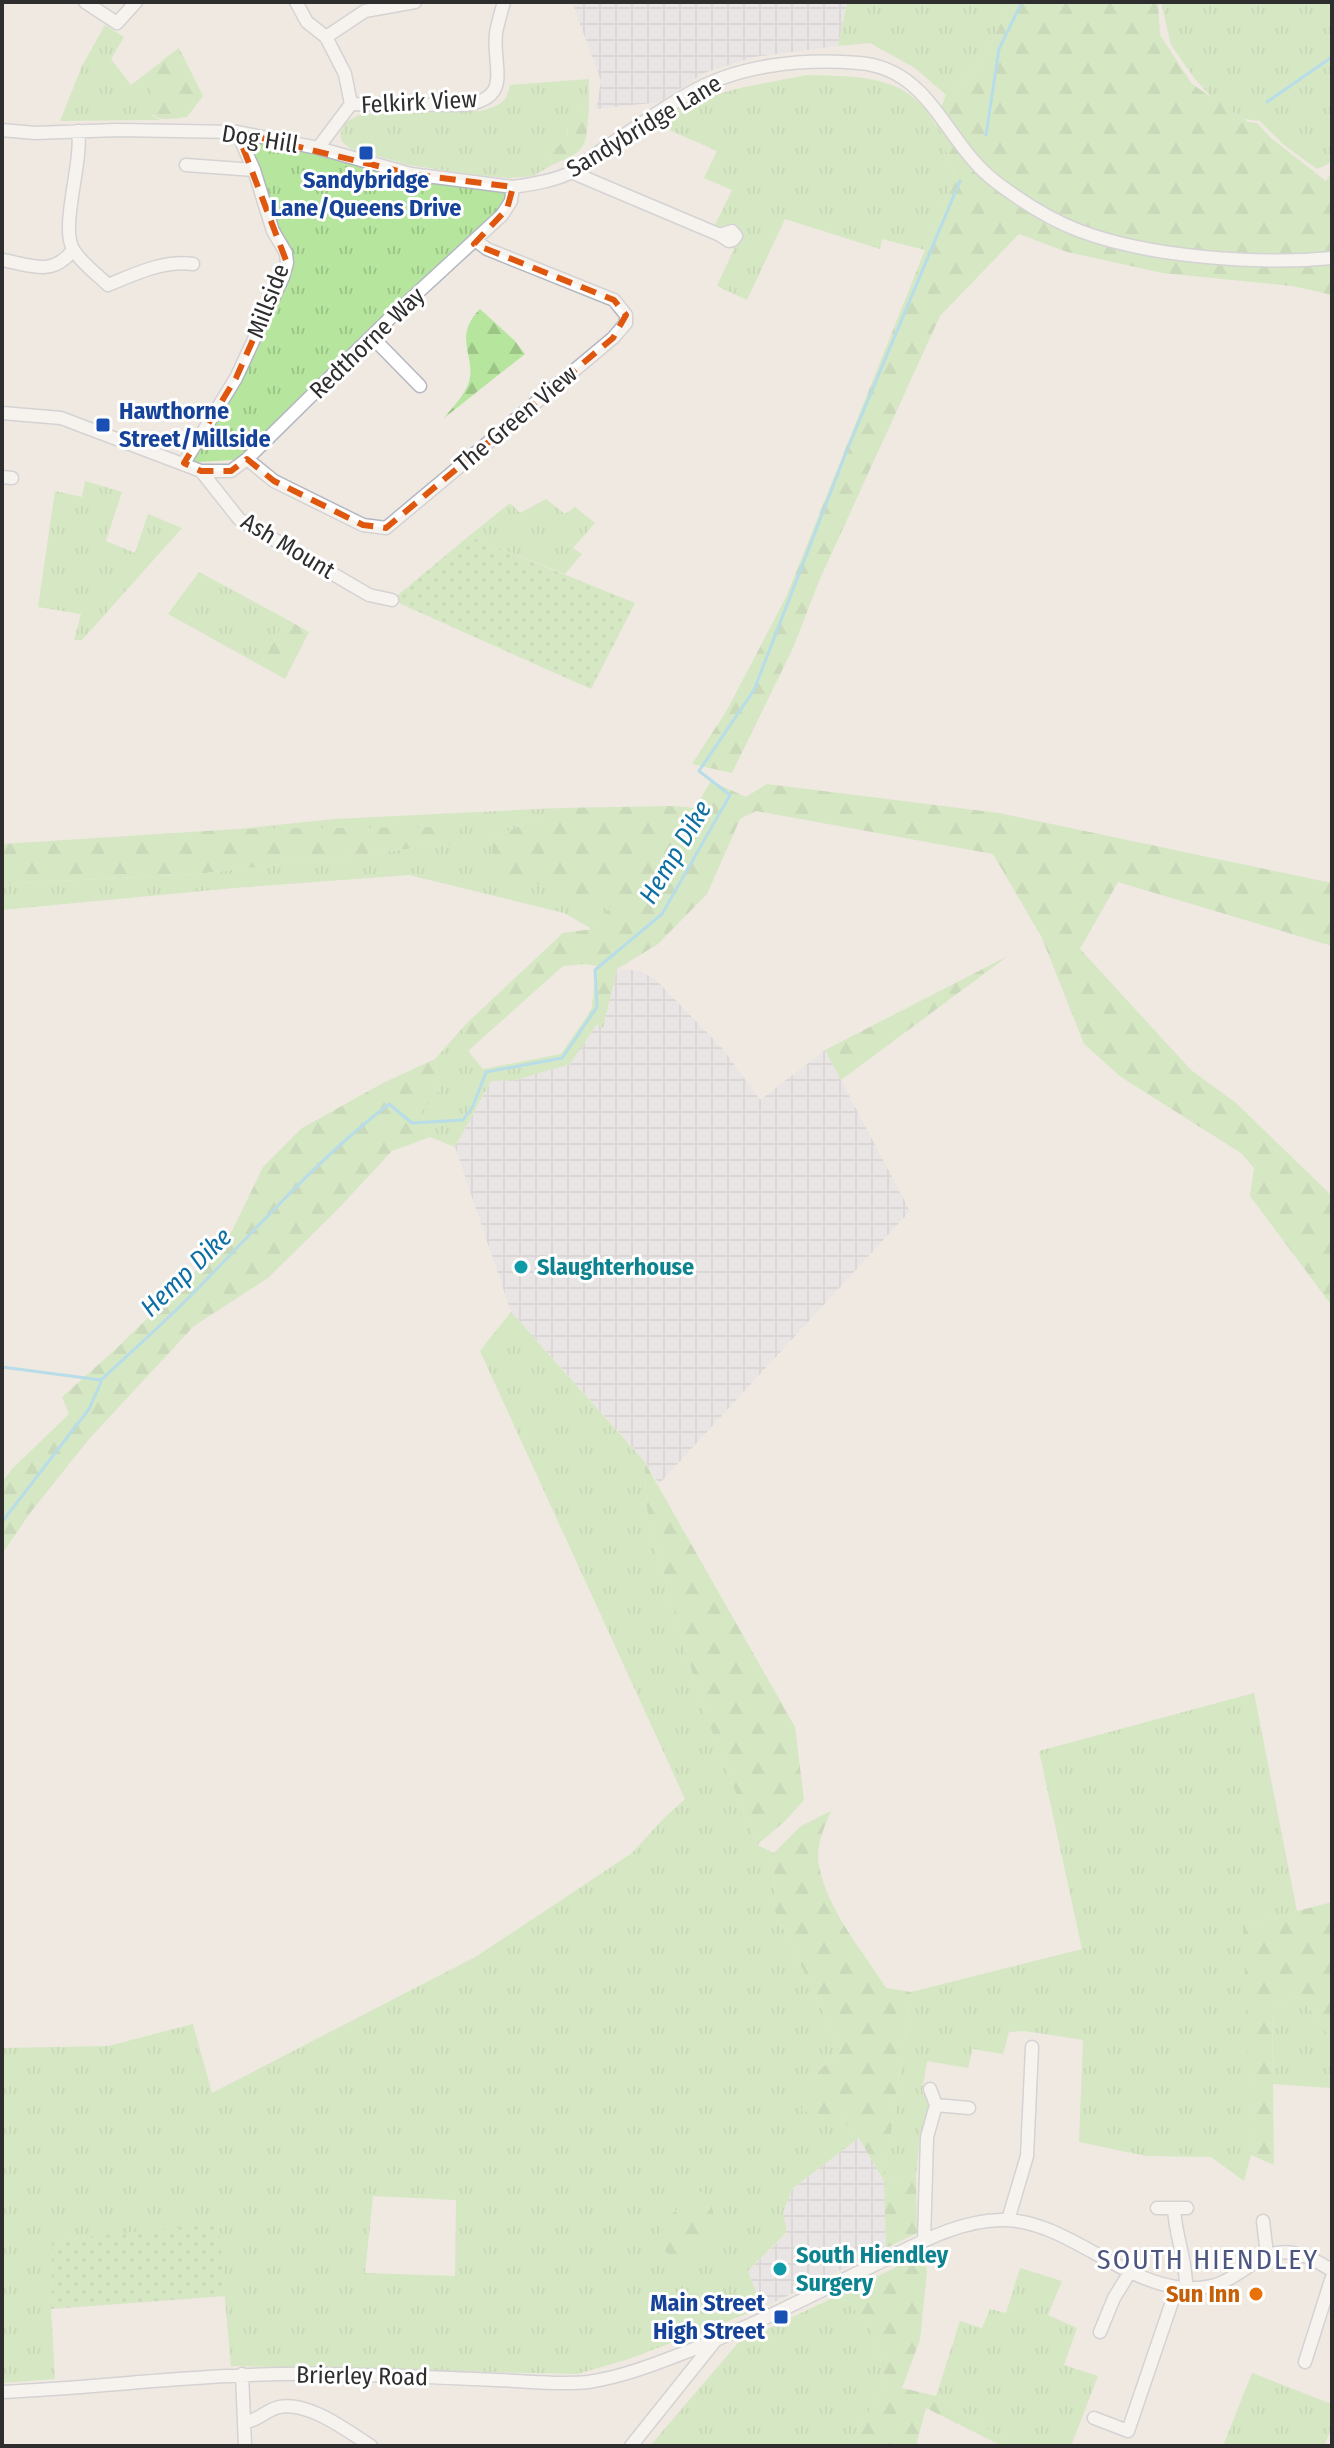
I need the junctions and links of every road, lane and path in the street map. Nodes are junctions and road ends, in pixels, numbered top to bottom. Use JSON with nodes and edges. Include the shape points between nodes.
{"nodes":[{"id":1,"x":85,"y":2,"type":"edge"},
{"id":2,"x":136,"y":2,"type":"edge"},
{"id":3,"x":296,"y":2,"type":"edge"},
{"id":4,"x":415,"y":2,"type":"edge"},
{"id":5,"x":504,"y":2,"type":"edge"},
{"id":6,"x":326,"y":37,"type":"junction"},
{"id":7,"x":351,"y":104,"type":"junction"},
{"id":8,"x":2,"y":130,"type":"edge"},
{"id":9,"x":78,"y":131,"type":"junction"},
{"id":10,"x":237,"y":132,"type":"junction"},
{"id":11,"x":318,"y":148,"type":"junction"},
{"id":12,"x":186,"y":165,"type":"dead end"},
{"id":13,"x":254,"y":170,"type":"junction"},
{"id":14,"x":571,"y":172,"type":"junction"},
{"id":15,"x":513,"y":187,"type":"junction"},
{"id":16,"x":720,"y":235,"type":"dead end"},
{"id":17,"x":475,"y":240,"type":"junction"},
{"id":18,"x":73,"y":250,"type":"junction"},
{"id":19,"x":1332,"y":258,"type":"edge"},
{"id":20,"x":2,"y":260,"type":"edge"},
{"id":21,"x":193,"y":264,"type":"dead end"},
{"id":22,"x":372,"y":337,"type":"junction"},
{"id":23,"x":420,"y":386,"type":"dead end"},
{"id":24,"x":2,"y":413,"type":"edge"},
{"id":25,"x":247,"y":459,"type":"junction"},
{"id":26,"x":184,"y":463,"type":"junction"},
{"id":27,"x":201,"y":471,"type":"junction"},
{"id":28,"x":392,"y":600,"type":"dead end"},
{"id":29,"x":1032,"y":2047,"type":"dead end"},
{"id":30,"x":930,"y":2089,"type":"dead end"},
{"id":31,"x":936,"y":2105,"type":"junction"},
{"id":32,"x":969,"y":2108,"type":"dead end"},
{"id":33,"x":1157,"y":2208,"type":"dead end"},
{"id":34,"x":1008,"y":2220,"type":"junction"},
{"id":35,"x":1263,"y":2221,"type":"dead end"},
{"id":36,"x":924,"y":2241,"type":"junction"},
{"id":37,"x":1267,"y":2254,"type":"junction"},
{"id":38,"x":1332,"y":2270,"type":"edge"},
{"id":39,"x":1130,"y":2272,"type":"junction"},
{"id":40,"x":1332,"y":2277,"type":"edge"},
{"id":41,"x":1182,"y":2287,"type":"junction"},
{"id":42,"x":1100,"y":2332,"type":"dead end"},
{"id":43,"x":715,"y":2341,"type":"junction"},
{"id":44,"x":1305,"y":2362,"type":"dead end"},
{"id":45,"x":242,"y":2374,"type":"junction"},
{"id":46,"x":2,"y":2392,"type":"edge"},
{"id":47,"x":1094,"y":2418,"type":"dead end"},
{"id":48,"x":245,"y":2422,"type":"junction"},
{"id":49,"x":245,"y":2446,"type":"edge"},
{"id":50,"x":371,"y":2446,"type":"edge"},
{"id":51,"x":631,"y":2446,"type":"edge"}],
"edges":[{"from":1,"to":2,"type":"street","via":[[123,27]]},
{"from":3,"to":6,"type":"street","via":[[307,22]]},
{"from":4,"to":6,"type":"street","via":[[365,11]]},
{"from":5,"to":7,"type":"street","name":"Felkirk View","via":[[496,33],[497,83],[491,97],[464,105]]},
{"from":6,"to":7,"type":"street","via":[[345,74]]},
{"from":7,"to":11,"type":"street","name":"Felkirk View"},
{"from":8,"to":9,"type":"street","name":"Dog Hill"},
{"from":9,"to":10,"type":"street","name":"Dog Hill"},
{"from":9,"to":18,"type":"street","via":[[80,152],[68,235]]},
{"from":10,"to":11,"type":"street","name":"Dog Hill"},
{"from":10,"to":13,"type":"street","name":"Millside"},
{"from":11,"to":15,"type":"street","name":"Dog Hill","via":[[411,174]]},
{"from":12,"to":13,"type":"street"},
{"from":13,"to":26,"type":"street","name":"Millside","via":[[287,263],[236,378]]},
{"from":14,"to":15,"type":"street","name":"Sandybridge Lane"},
{"from":14,"to":16,"type":"street"},
{"from":14,"to":19,"type":"street","name":"Sandybridge Lane","via":[[687,94],[727,76],[763,67],[859,63],[901,75],[994,181],[1080,231],[1168,252],[1297,261]]},
{"from":15,"to":17,"type":"street","name":"Redthorne Way","via":[[507,209]]},
{"from":17,"to":22,"type":"street","name":"Redthorne Way"},
{"from":17,"to":25,"type":"street","name":"The Green View","via":[[614,300],[626,323],[386,528],[363,525],[274,481]]},
{"from":18,"to":20,"type":"street","via":[[50,268]]},
{"from":18,"to":21,"type":"street","via":[[108,285],[158,266]]},
{"from":22,"to":23,"type":"street"},
{"from":22,"to":25,"type":"street","name":"Redthorne Way"},
{"from":24,"to":26,"type":"street","via":[[61,418]]},
{"from":25,"to":27,"type":"street","name":"Redthorne Way","via":[[231,471]]},
{"from":26,"to":27,"type":"street"},
{"from":27,"to":28,"type":"street","name":"Ash Mount","via":[[239,519],[369,595]]},
{"from":29,"to":34,"type":"street","via":[[1027,2156]]},
{"from":30,"to":31,"type":"street"},
{"from":31,"to":32,"type":"street"},
{"from":31,"to":36,"type":"street","via":[[927,2137]]},
{"from":33,"to":41,"type":"street","via":[[1181,2208],[1176,2234],[1187,2273]]},
{"from":34,"to":36,"type":"street","name":"Brierley Road","via":[[983,2222]]},
{"from":34,"to":39,"type":"street","via":[[1041,2228]]},
{"from":35,"to":37,"type":"street"},
{"from":36,"to":43,"type":"street","name":"Brierley Road"},
{"from":37,"to":38,"type":"street","via":[[1295,2254]]},
{"from":37,"to":41,"type":"street","via":[[1225,2281]]},
{"from":39,"to":41,"type":"street"},
{"from":39,"to":42,"type":"street"},
{"from":40,"to":44,"type":"street"},
{"from":41,"to":47,"type":"street","via":[[1128,2431]]},
{"from":43,"to":45,"type":"street","name":"Brierley Road","via":[[616,2378],[582,2382]]},
{"from":43,"to":51,"type":"street"},
{"from":45,"to":46,"type":"street","name":"Brierley Road"},
{"from":45,"to":48,"type":"street"},
{"from":48,"to":49,"type":"street"},
{"from":48,"to":50,"type":"street","via":[[294,2406],[326,2417]]}]}
